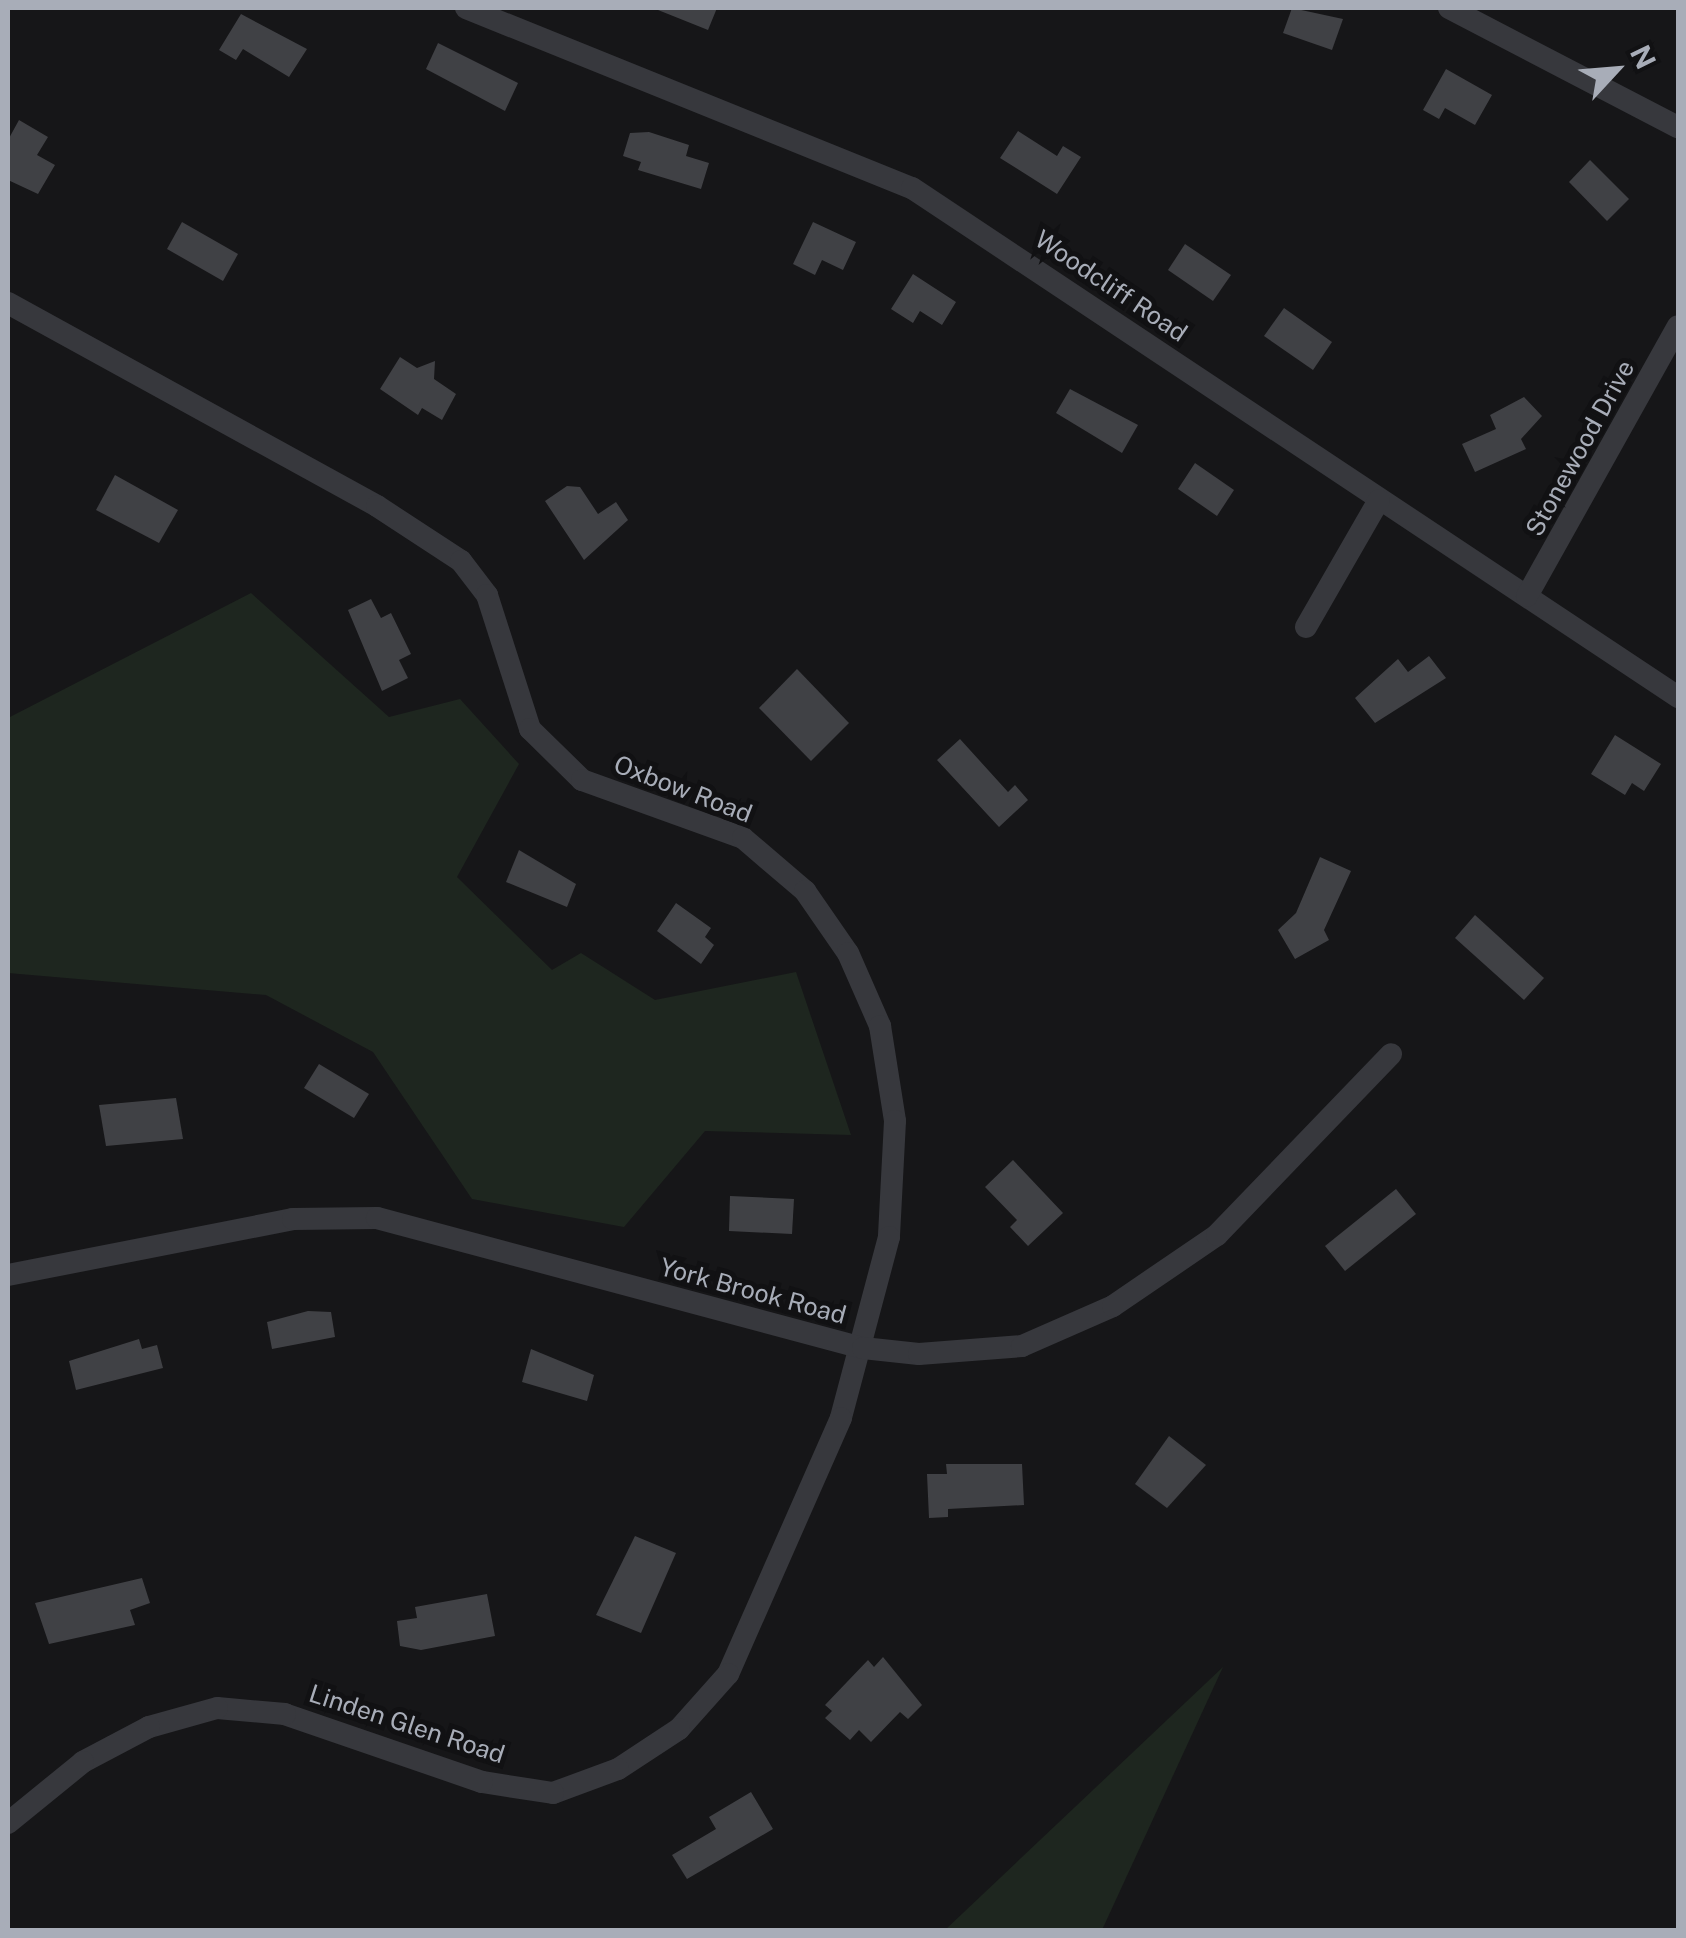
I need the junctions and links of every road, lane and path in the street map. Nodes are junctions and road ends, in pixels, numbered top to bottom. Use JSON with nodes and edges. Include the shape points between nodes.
{"nodes":[{"id":1,"x":466,"y":8,"type":"edge"},
{"id":2,"x":1449,"y":8,"type":"edge"},
{"id":3,"x":1678,"y":127,"type":"edge"},
{"id":4,"x":8,"y":303,"type":"edge"},
{"id":5,"x":1678,"y":326,"type":"edge"},
{"id":6,"x":1379,"y":500,"type":"junction"},
{"id":7,"x":1528,"y":596,"type":"junction"},
{"id":8,"x":1306,"y":626,"type":"dead end"},
{"id":9,"x":1678,"y":697,"type":"edge"},
{"id":10,"x":1391,"y":1054,"type":"dead end"},
{"id":11,"x":8,"y":1276,"type":"edge"},
{"id":12,"x":863,"y":1348,"type":"junction"},
{"id":13,"x":8,"y":1823,"type":"edge"}],
"edges":[{"from":1,"to":6,"type":"street","name":"Woodcliff Road","via":[[912,188]]},
{"from":2,"to":3,"type":"street"},
{"from":4,"to":12,"type":"street","name":"Oxbow Road","via":[[377,506],[462,561],[487,595],[530,729],[570,769],[582,780],[743,838],[804,891],[848,953],[880,1026],[895,1121],[889,1236]]},
{"from":5,"to":7,"type":"street","name":"Stonewood Drive"},
{"from":6,"to":7,"type":"street","name":"Woodcliff Road"},
{"from":6,"to":8,"type":"street"},
{"from":7,"to":9,"type":"street","name":"Woodcliff Road"},
{"from":10,"to":12,"type":"street","name":"York Brook Road","via":[[1217,1235],[1113,1306],[1022,1346],[919,1354]]},
{"from":11,"to":12,"type":"street","name":"York Brook Road","via":[[276,1221],[377,1218]]},
{"from":12,"to":13,"type":"street","name":"Linden Glen Road","via":[[842,1418],[728,1674],[679,1729],[618,1769],[553,1793],[517,1788],[285,1714],[217,1708],[149,1727],[82,1762]]}]}
